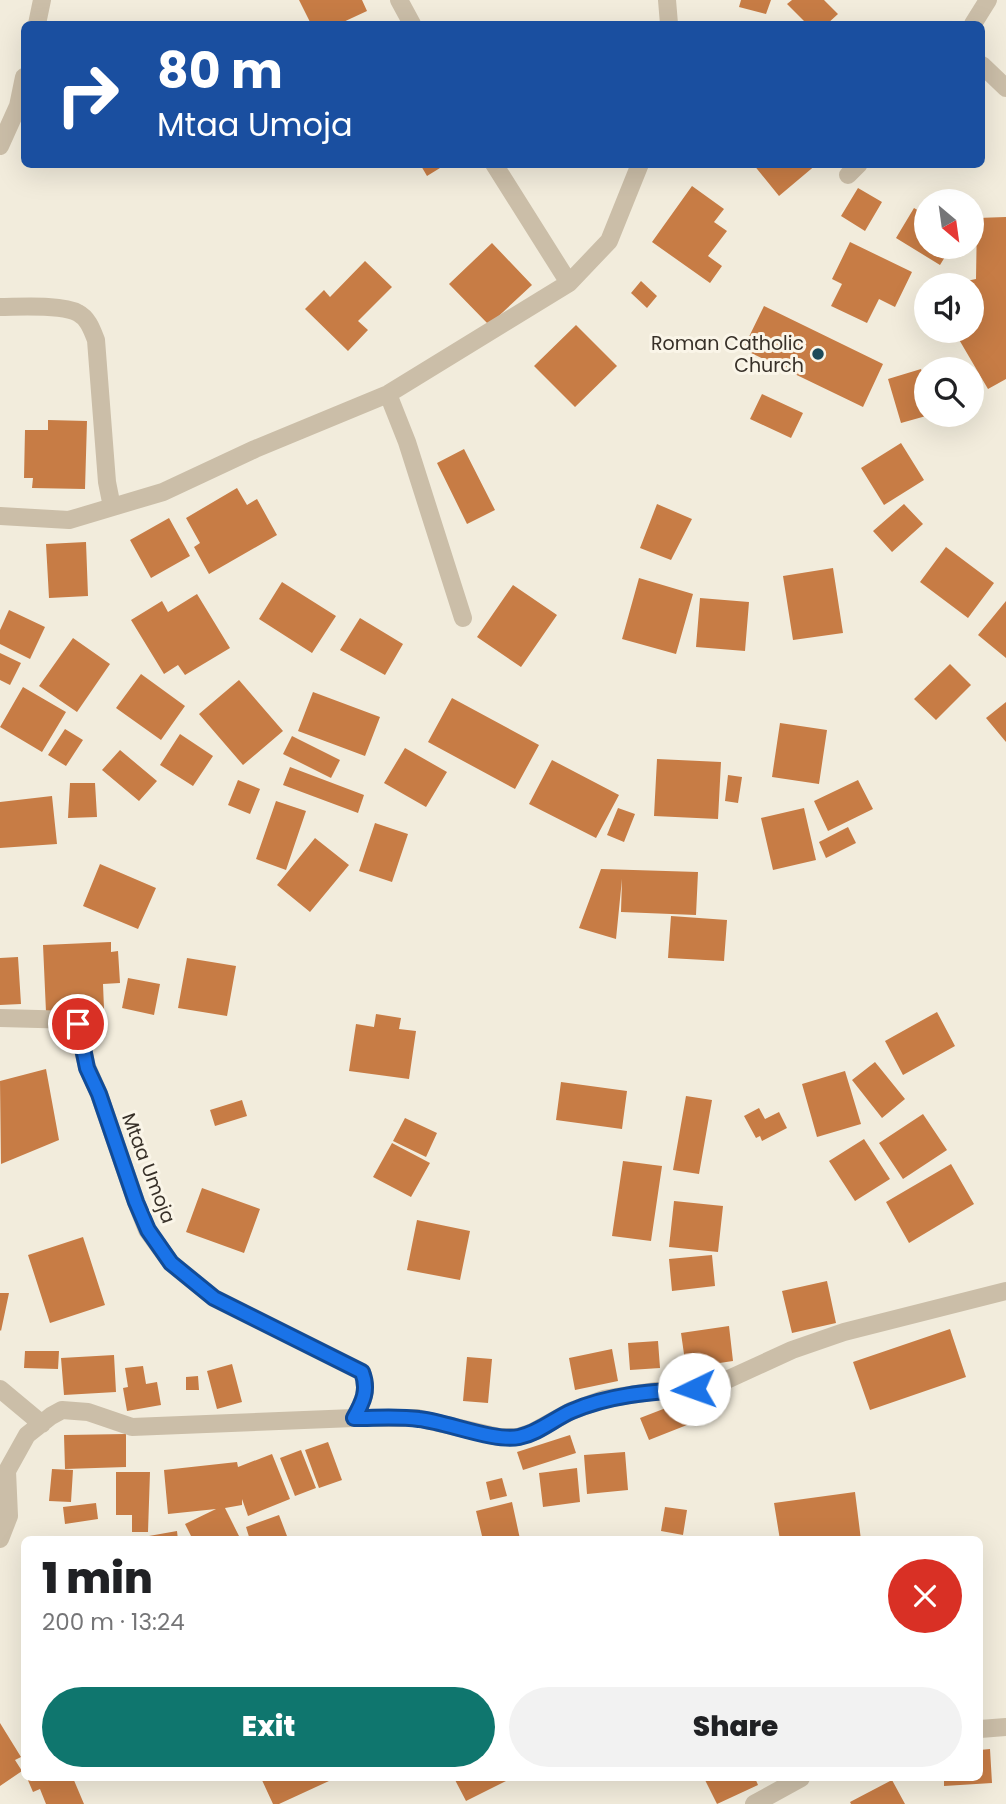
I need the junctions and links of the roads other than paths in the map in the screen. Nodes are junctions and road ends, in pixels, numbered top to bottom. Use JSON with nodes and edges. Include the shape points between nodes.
{"nodes":[{"id":1,"x":42,"y":0,"type":"edge"},
{"id":2,"x":399,"y":0,"type":"edge"},
{"id":3,"x":667,"y":0,"type":"edge"},
{"id":4,"x":988,"y":0,"type":"edge"},
{"id":5,"x":38,"y":21,"type":"edge"},
{"id":6,"x":410,"y":21,"type":"edge"},
{"id":7,"x":670,"y":21,"type":"edge"},
{"id":8,"x":975,"y":21,"type":"edge"},
{"id":9,"x":985,"y":68,"type":"edge"},
{"id":10,"x":1006,"y":88,"type":"edge"},
{"id":11,"x":21,"y":92,"type":"edge"},
{"id":12,"x":0,"y":146,"type":"edge"},
{"id":13,"x":497,"y":168,"type":"edge"},
{"id":14,"x":638,"y":168,"type":"edge"},
{"id":15,"x":569,"y":283,"type":"junction"},
{"id":16,"x":0,"y":307,"type":"edge"},
{"id":17,"x":388,"y":394,"type":"junction"},
{"id":18,"x":112,"y":506,"type":"junction"},
{"id":19,"x":0,"y":516,"type":"edge"},
{"id":20,"x":463,"y":618,"type":"dead end"},
{"id":21,"x":0,"y":1018,"type":"edge"},
{"id":22,"x":1006,"y":1291,"type":"edge"},
{"id":23,"x":0,"y":1389,"type":"edge"},
{"id":24,"x":354,"y":1418,"type":"junction"},
{"id":25,"x":41,"y":1424,"type":"junction"},
{"id":26,"x":0,"y":1539,"type":"edge"},
{"id":27,"x":1006,"y":1727,"type":"edge"},
{"id":28,"x":983,"y":1730,"type":"edge"},
{"id":29,"x":796,"y":1781,"type":"edge"},
{"id":30,"x":754,"y":1804,"type":"edge"}],
"edges":[{"from":1,"to":5,"type":"street"},
{"from":2,"to":6,"type":"street"},
{"from":3,"to":7,"type":"street"},
{"from":4,"to":8,"type":"street"},
{"from":9,"to":10,"type":"street"},
{"from":11,"to":12,"type":"street"},
{"from":13,"to":15,"type":"street"},
{"from":14,"to":15,"type":"street","via":[[609,241]]},
{"from":15,"to":17,"type":"street"},
{"from":16,"to":18,"type":"street","via":[[45,307],[78,313],[89,323],[96,340]]},
{"from":17,"to":18,"type":"street","via":[[163,492]]},
{"from":17,"to":20,"type":"street"},
{"from":18,"to":19,"type":"street","via":[[69,520]]},
{"from":21,"to":24,"type":"street","name":"Mtaa Umoja","via":[[76,1020],[87,1068],[148,1230],[171,1263],[214,1298],[362,1372],[365,1398]]},
{"from":22,"to":24,"type":"street","via":[[844,1332],[720,1383],[604,1399],[518,1437],[499,1437],[417,1418]]},
{"from":23,"to":25,"type":"street"},
{"from":24,"to":25,"type":"street","via":[[132,1427],[62,1410]]},
{"from":25,"to":26,"type":"street","via":[[27,1435],[7,1471],[9,1516]]},
{"from":27,"to":28,"type":"street"},
{"from":29,"to":30,"type":"street"}]}
